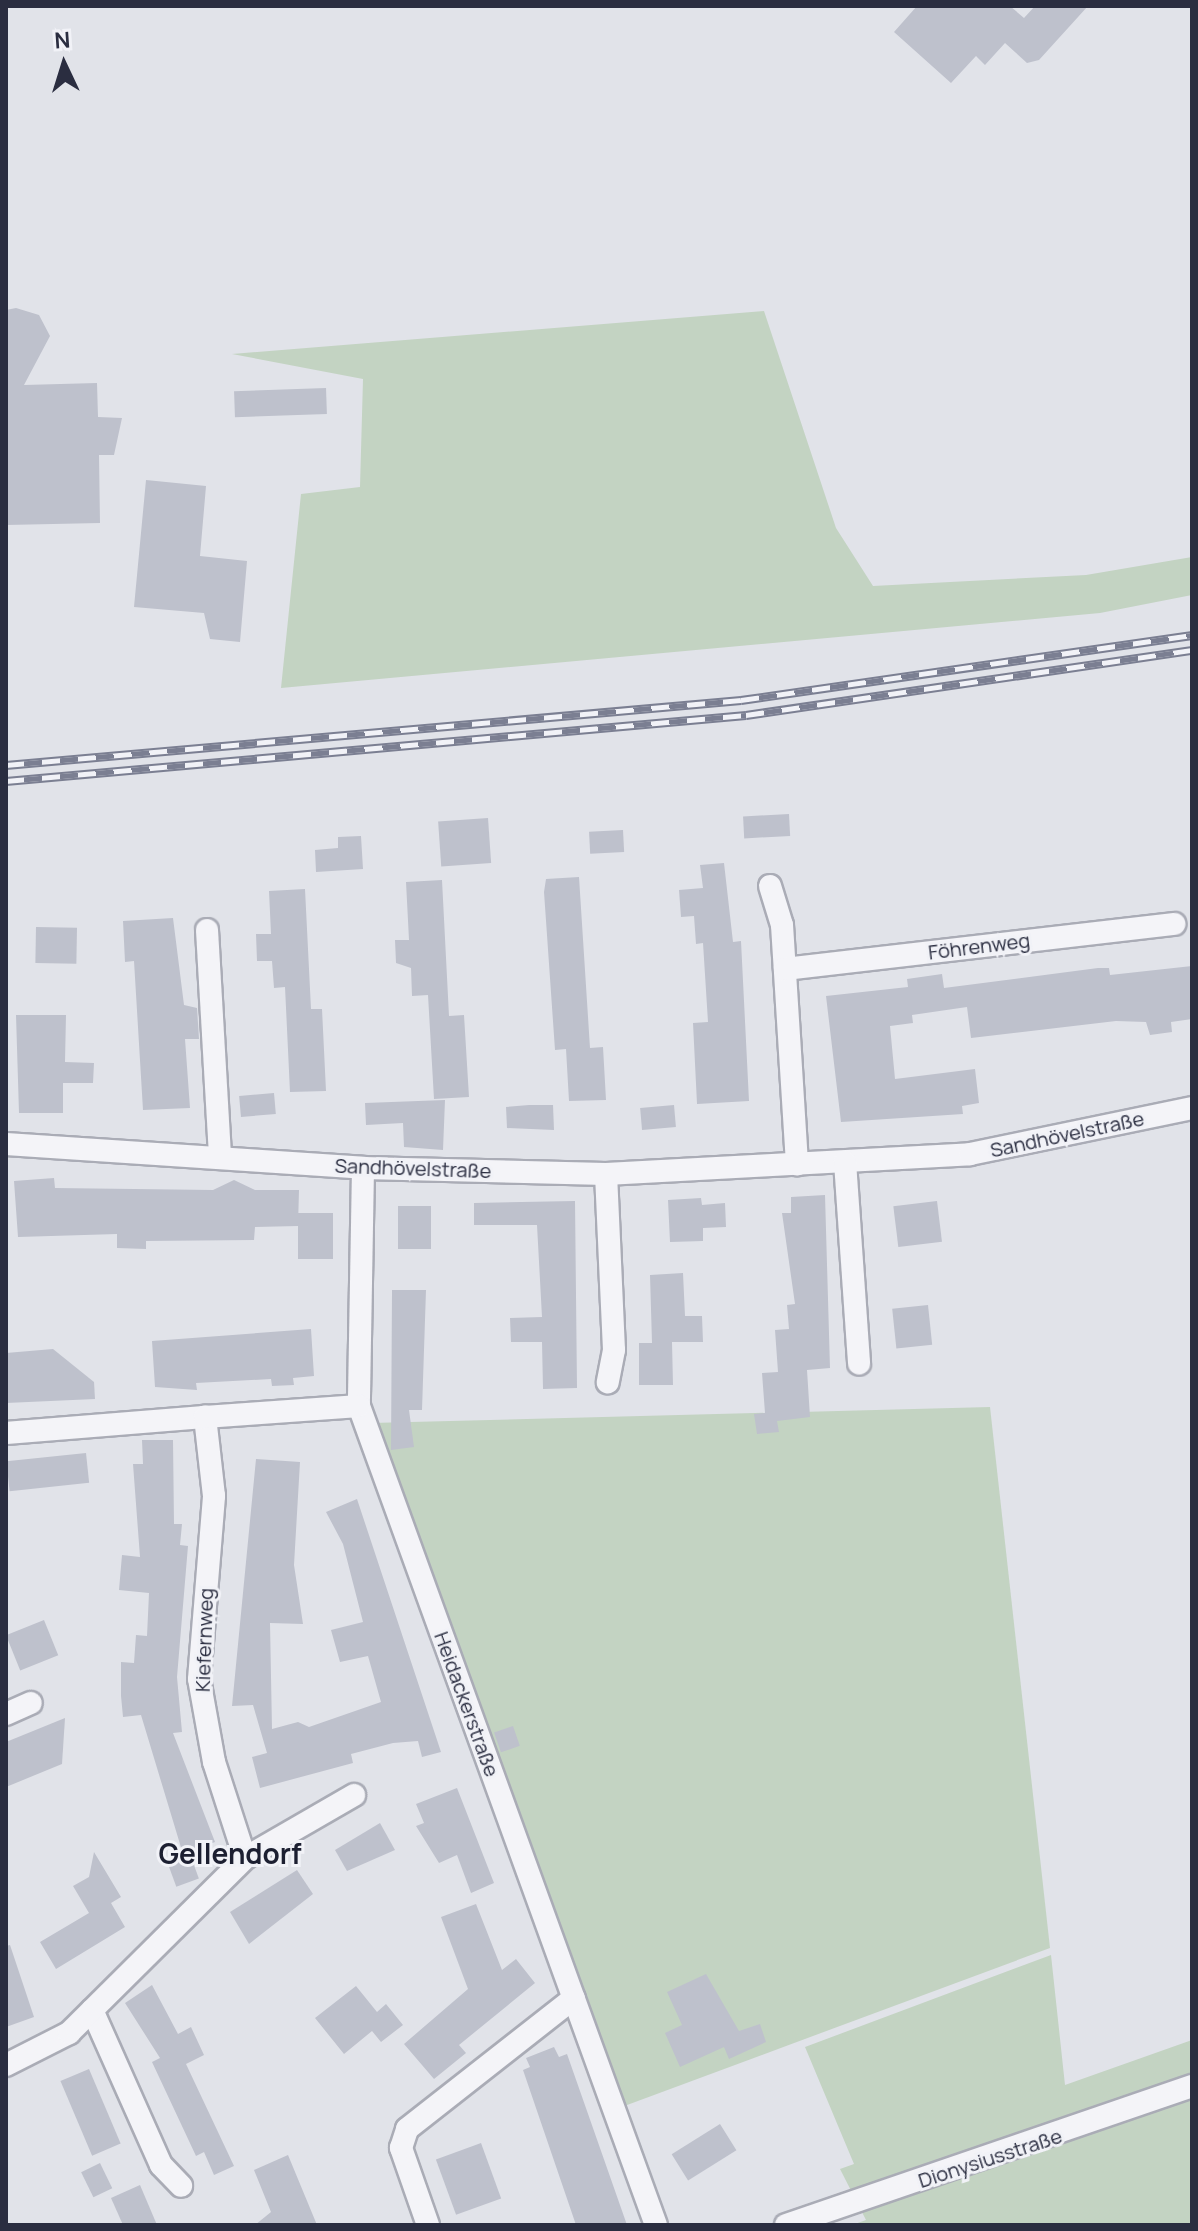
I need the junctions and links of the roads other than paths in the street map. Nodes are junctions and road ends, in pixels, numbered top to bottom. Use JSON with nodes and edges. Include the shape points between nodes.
{"nodes":[{"id":1,"x":770,"y":886,"type":"dead end"},
{"id":2,"x":1174,"y":924,"type":"dead end"},
{"id":3,"x":207,"y":930,"type":"dead end"},
{"id":4,"x":785,"y":969,"type":"junction"},
{"id":5,"x":1192,"y":1108,"type":"edge"},
{"id":6,"x":6,"y":1144,"type":"edge"},
{"id":7,"x":220,"y":1157,"type":"junction"},
{"id":8,"x":845,"y":1162,"type":"junction"},
{"id":9,"x":797,"y":1165,"type":"junction"},
{"id":10,"x":363,"y":1168,"type":"junction"},
{"id":11,"x":606,"y":1174,"type":"junction"},
{"id":12,"x":859,"y":1364,"type":"dead end"},
{"id":13,"x":608,"y":1382,"type":"dead end"},
{"id":14,"x":359,"y":1406,"type":"junction"},
{"id":15,"x":205,"y":1417,"type":"junction"},
{"id":16,"x":6,"y":1433,"type":"edge"},
{"id":17,"x":31,"y":1703,"type":"dead end"},
{"id":18,"x":6,"y":1714,"type":"edge"},
{"id":19,"x":354,"y":1795,"type":"dead end"},
{"id":20,"x":245,"y":1858,"type":"junction"},
{"id":21,"x":574,"y":1998,"type":"junction"},
{"id":22,"x":92,"y":2010,"type":"junction"},
{"id":23,"x":6,"y":2065,"type":"edge"},
{"id":24,"x":1192,"y":2086,"type":"edge"},
{"id":25,"x":181,"y":2186,"type":"dead end"},
{"id":26,"x":428,"y":2225,"type":"edge"},
{"id":27,"x":656,"y":2225,"type":"edge"},
{"id":28,"x":786,"y":2225,"type":"edge"}],
"edges":[{"from":1,"to":4,"type":"street"},
{"from":2,"to":4,"type":"street","name":"Föhrenweg"},
{"from":3,"to":7,"type":"street"},
{"from":4,"to":9,"type":"street"},
{"from":5,"to":8,"type":"street","name":"Sandhövelstraße","via":[[970,1154]]},
{"from":6,"to":7,"type":"street","name":"Sandhövelstraße"},
{"from":7,"to":10,"type":"street","name":"Sandhövelstraße"},
{"from":8,"to":9,"type":"street","name":"Sandhövelstraße"},
{"from":8,"to":12,"type":"street"},
{"from":9,"to":11,"type":"street","name":"Sandhövelstraße"},
{"from":10,"to":11,"type":"street","name":"Sandhövelstraße"},
{"from":10,"to":14,"type":"street","name":"Heidackerstraße"},
{"from":11,"to":13,"type":"street","via":[[614,1350]]},
{"from":14,"to":15,"type":"street"},
{"from":14,"to":21,"type":"street","name":"Heidackerstraße"},
{"from":15,"to":16,"type":"street"},
{"from":15,"to":20,"type":"street","name":"Kiefernweg","via":[[214,1496],[199,1679],[214,1762]]},
{"from":17,"to":18,"type":"street"},
{"from":19,"to":20,"type":"street"},
{"from":20,"to":22,"type":"street"},
{"from":21,"to":26,"type":"street","via":[[407,2129],[401,2148]]},
{"from":21,"to":27,"type":"street","name":"Heidackerstraße"},
{"from":22,"to":23,"type":"street","via":[[69,2033]]},
{"from":22,"to":25,"type":"street","via":[[161,2165]]},
{"from":24,"to":28,"type":"street","name":"Dionysiusstraße"}]}
